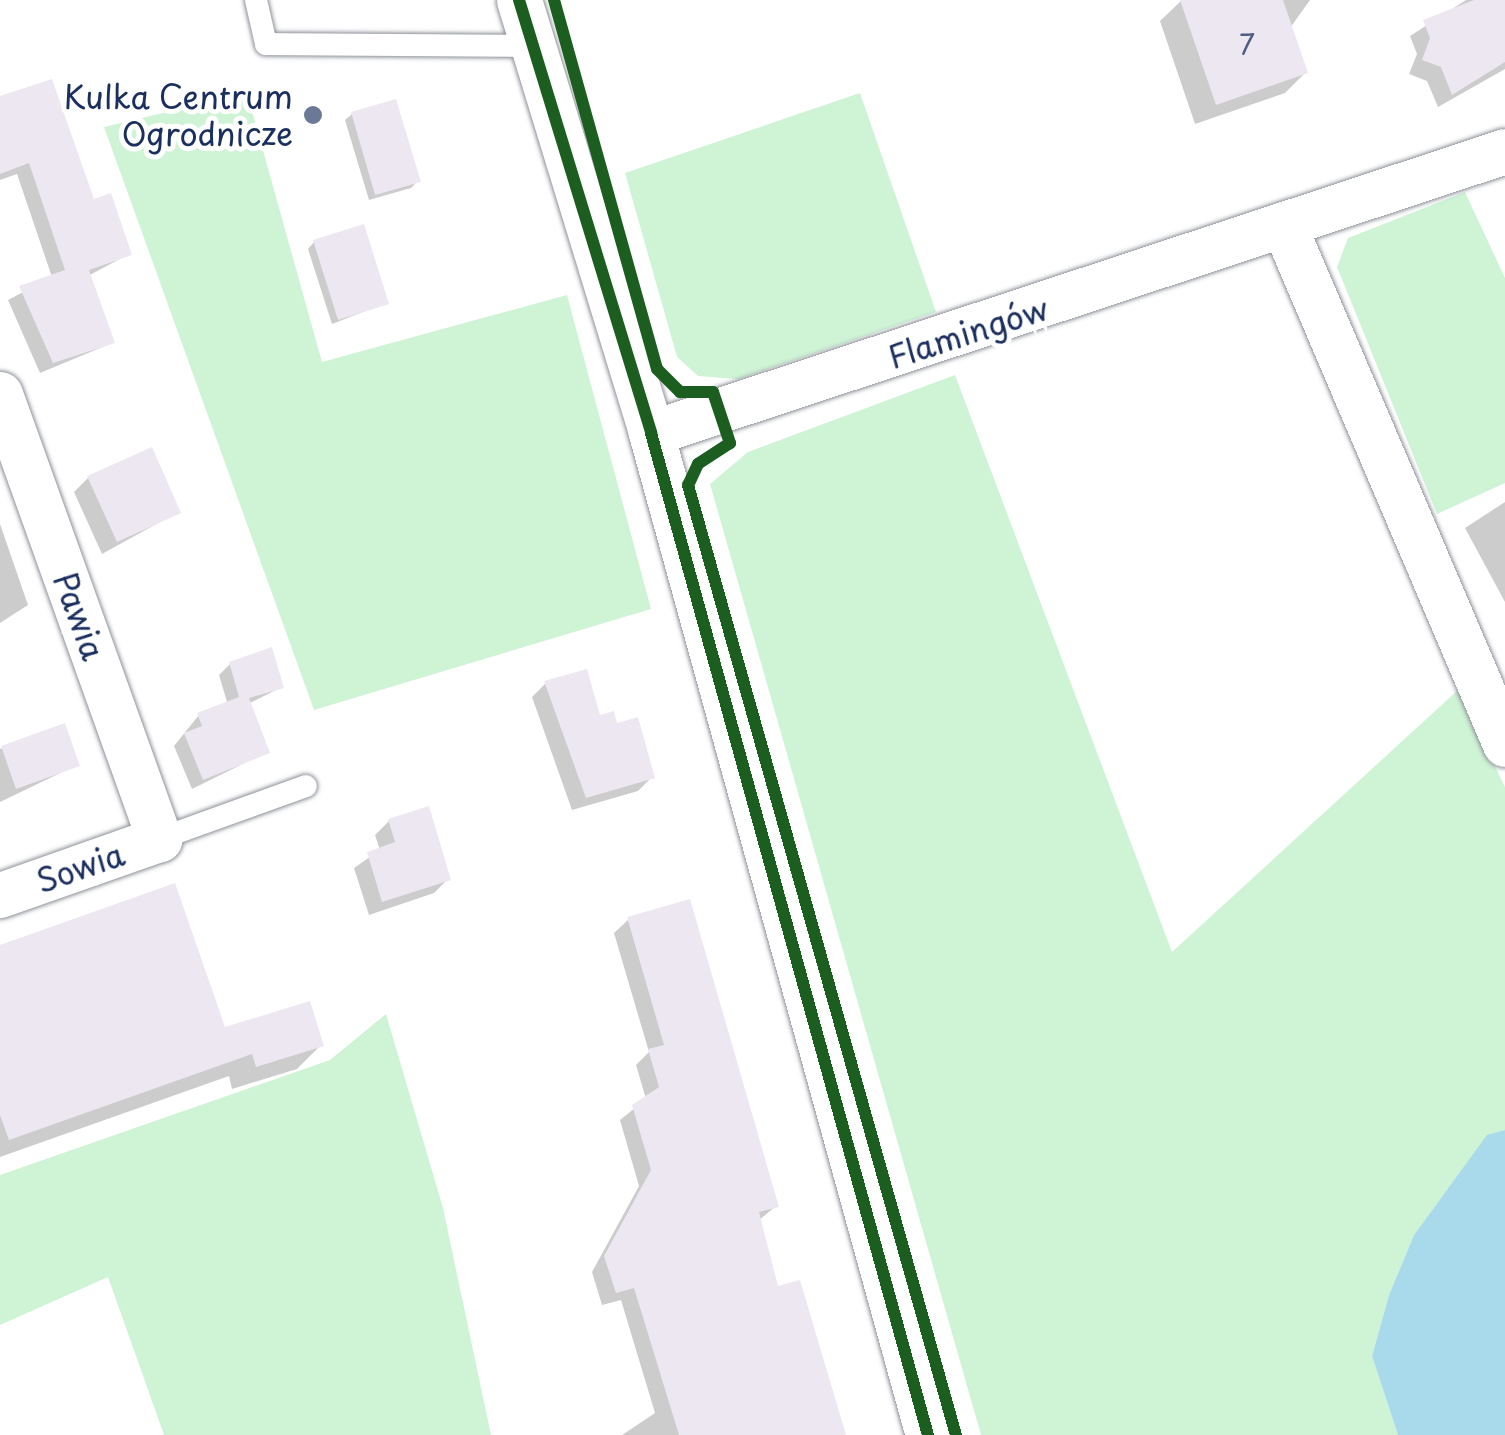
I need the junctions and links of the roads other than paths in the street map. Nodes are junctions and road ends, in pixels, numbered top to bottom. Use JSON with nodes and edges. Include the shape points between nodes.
{"nodes":[{"id":1,"x":256,"y":0,"type":"edge"},
{"id":2,"x":519,"y":0,"type":"edge"},
{"id":3,"x":532,"y":46,"type":"junction"},
{"id":4,"x":1505,"y":151,"type":"edge"},
{"id":5,"x":1285,"y":228,"type":"junction"},
{"id":6,"x":0,"y":394,"type":"edge"},
{"id":7,"x":650,"y":433,"type":"junction"},
{"id":8,"x":1505,"y":744,"type":"edge"},
{"id":9,"x":306,"y":786,"type":"dead end"},
{"id":10,"x":159,"y":839,"type":"junction"},
{"id":11,"x":0,"y":895,"type":"edge"},
{"id":12,"x":928,"y":1435,"type":"edge"}],
"edges":[{"from":1,"to":3,"type":"lane","via":[[266,44]]},
{"from":2,"to":3,"type":"street"},
{"from":3,"to":7,"type":"street"},
{"from":4,"to":5,"type":"street","name":"Flamingów"},
{"from":5,"to":7,"type":"street","name":"Flamingów"},
{"from":5,"to":8,"type":"street"},
{"from":6,"to":10,"type":"street","name":"Pawia"},
{"from":7,"to":12,"type":"street"},
{"from":9,"to":10,"type":"lane"},
{"from":10,"to":11,"type":"street","name":"Sowia"}]}
